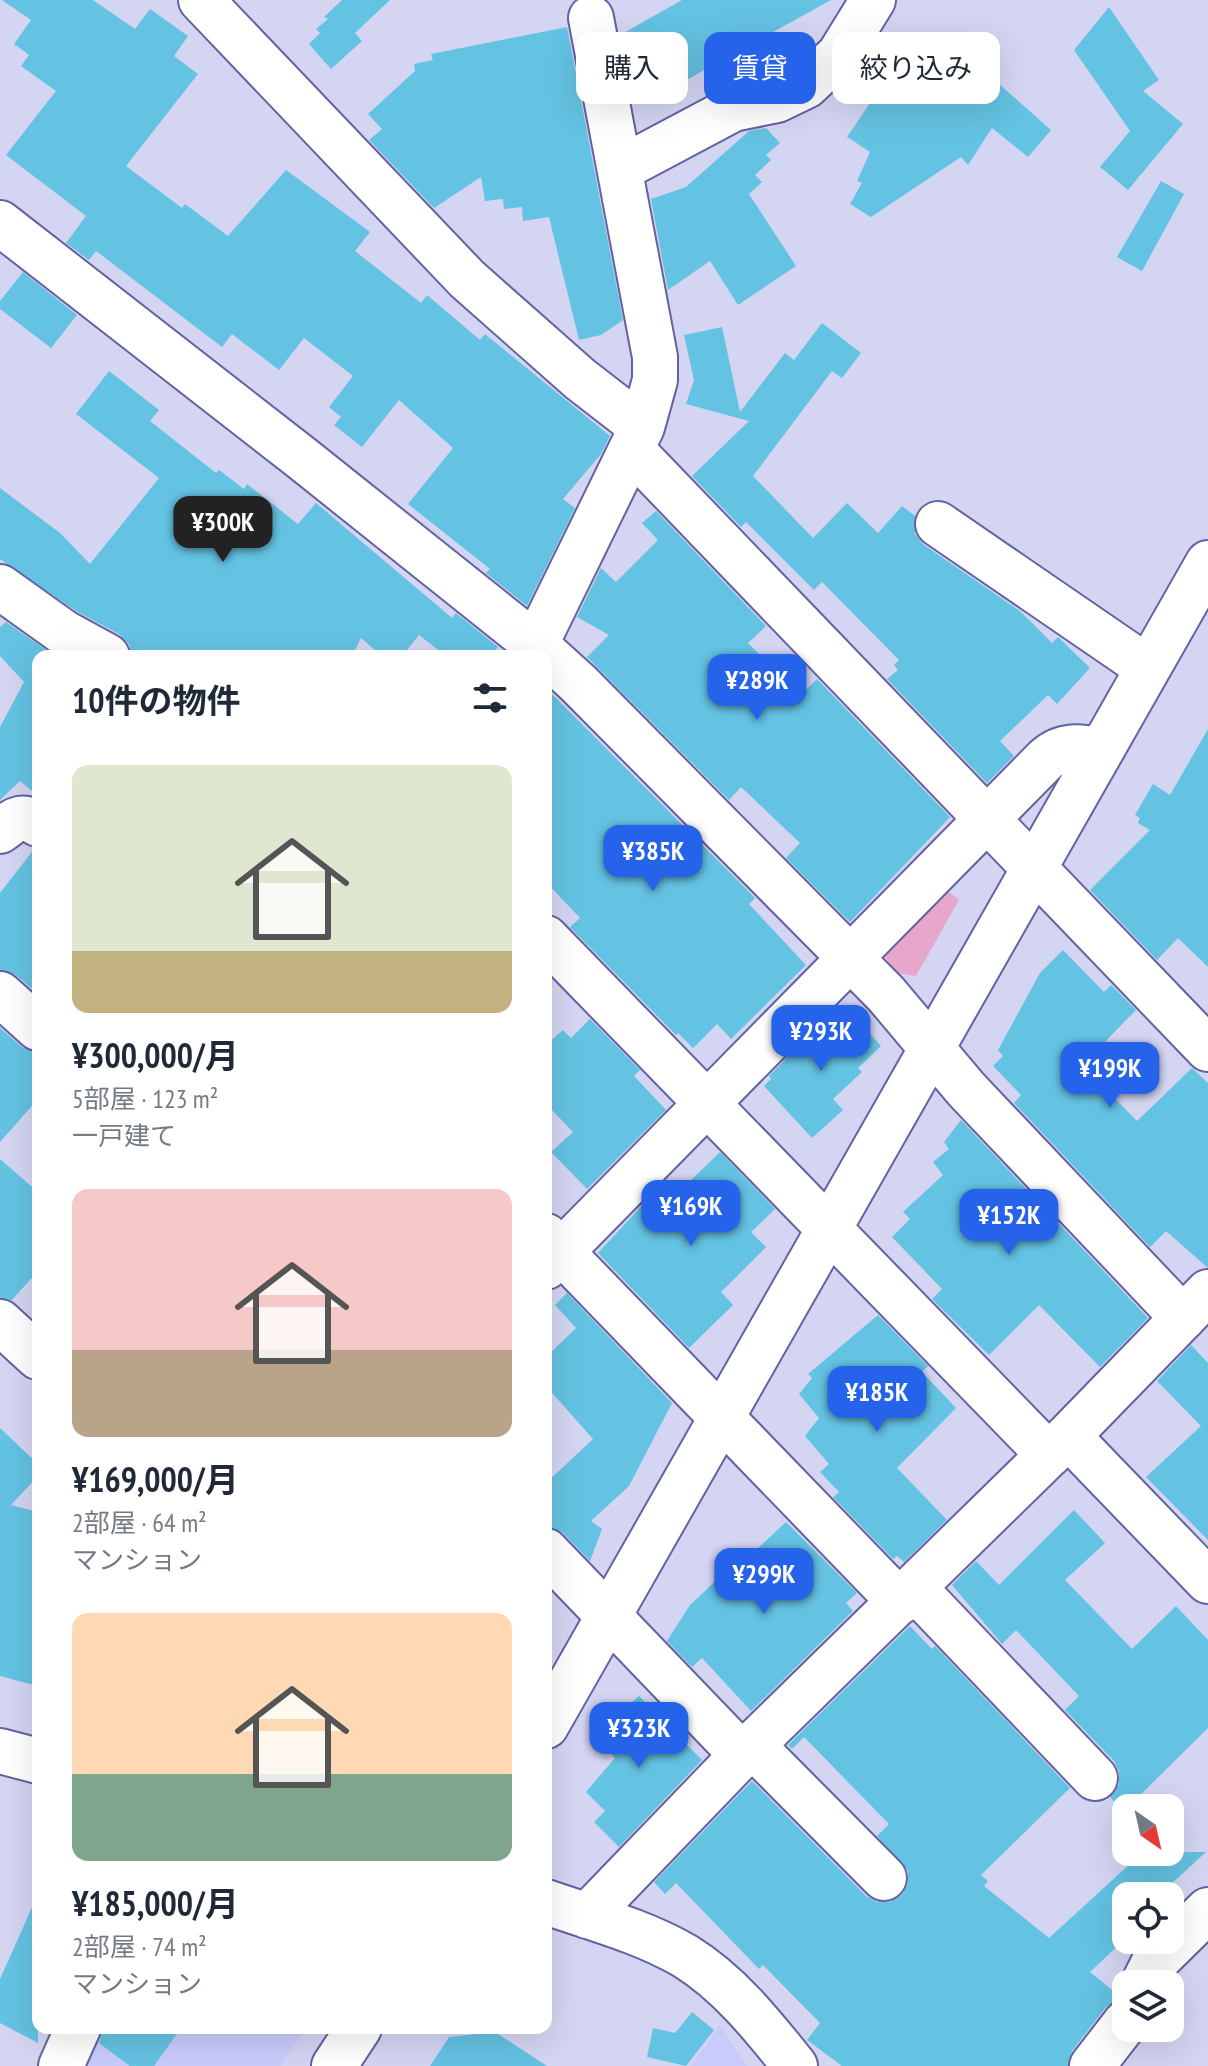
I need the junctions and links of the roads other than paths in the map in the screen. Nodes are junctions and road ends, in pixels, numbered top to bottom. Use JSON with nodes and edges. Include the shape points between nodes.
{"nodes":[{"id":1,"x":201,"y":0,"type":"edge"},
{"id":2,"x":873,"y":0,"type":"edge"},
{"id":3,"x":591,"y":18,"type":"dead end"},
{"id":4,"x":622,"y":168,"type":"junction"},
{"id":5,"x":0,"y":223,"type":"edge"},
{"id":6,"x":637,"y":438,"type":"junction"},
{"id":7,"x":938,"y":524,"type":"dead end"},
{"id":8,"x":1208,"y":563,"type":"edge"},
{"id":9,"x":0,"y":587,"type":"edge"},
{"id":10,"x":96,"y":650,"type":"edge"},
{"id":11,"x":533,"y":650,"type":"edge"},
{"id":12,"x":1148,"y":668,"type":"junction"},
{"id":13,"x":552,"y":669,"type":"edge"},
{"id":14,"x":1101,"y":751,"type":"junction"},
{"id":15,"x":988,"y":818,"type":"junction"},
{"id":16,"x":32,"y":820,"type":"edge"},
{"id":17,"x":0,"y":831,"type":"edge"},
{"id":18,"x":1035,"y":866,"type":"junction"},
{"id":19,"x":552,"y":944,"type":"edge"},
{"id":20,"x":849,"y":958,"type":"junction"},
{"id":21,"x":0,"y":994,"type":"edge"},
{"id":22,"x":32,"y":1023,"type":"edge"},
{"id":23,"x":932,"y":1047,"type":"junction"},
{"id":24,"x":1208,"y":1049,"type":"edge"},
{"id":25,"x":709,"y":1104,"type":"junction"},
{"id":26,"x":829,"y":1229,"type":"junction"},
{"id":27,"x":552,"y":1250,"type":"edge"},
{"id":28,"x":552,"y":1252,"type":"edge"},
{"id":29,"x":1200,"y":1303,"type":"edge"},
{"id":30,"x":0,"y":1322,"type":"edge"},
{"id":31,"x":32,"y":1351,"type":"edge"},
{"id":32,"x":722,"y":1419,"type":"junction"},
{"id":33,"x":1059,"y":1446,"type":"junction"},
{"id":34,"x":552,"y":1557,"type":"edge"},
{"id":35,"x":1208,"y":1581,"type":"edge"},
{"id":36,"x":907,"y":1595,"type":"junction"},
{"id":37,"x":608,"y":1618,"type":"junction"},
{"id":38,"x":552,"y":1716,"type":"edge"},
{"id":39,"x":747,"y":1750,"type":"junction"},
{"id":40,"x":0,"y":1751,"type":"edge"},
{"id":41,"x":32,"y":1759,"type":"edge"},
{"id":42,"x":1095,"y":1778,"type":"dead end"},
{"id":43,"x":884,"y":1878,"type":"dead end"},
{"id":44,"x":552,"y":1904,"type":"edge"},
{"id":45,"x":1208,"y":1910,"type":"edge"},
{"id":46,"x":587,"y":1916,"type":"junction"},
{"id":47,"x":1150,"y":1970,"type":"edge"},
{"id":48,"x":75,"y":2034,"type":"edge"},
{"id":49,"x":355,"y":2034,"type":"edge"},
{"id":50,"x":1112,"y":2040,"type":"edge"},
{"id":51,"x":61,"y":2066,"type":"edge"},
{"id":52,"x":334,"y":2066,"type":"edge"},
{"id":53,"x":795,"y":2066,"type":"edge"},
{"id":54,"x":1092,"y":2066,"type":"edge"}],
"edges":[{"from":1,"to":6,"type":"street","via":[[467,279],[580,379]]},
{"from":2,"to":4,"type":"street","via":[[839,55],[806,86],[777,100],[733,109]]},
{"from":3,"to":4,"type":"street"},
{"from":4,"to":6,"type":"street","via":[[655,357],[655,380]]},
{"from":5,"to":11,"type":"street"},
{"from":6,"to":11,"type":"street"},
{"from":6,"to":15,"type":"street","via":[[772,600]]},
{"from":7,"to":12,"type":"street"},
{"from":8,"to":12,"type":"street"},
{"from":9,"to":10,"type":"street"},
{"from":12,"to":14,"type":"street"},
{"from":13,"to":20,"type":"street"},
{"from":14,"to":15,"type":"street","via":[[1056,750]]},
{"from":14,"to":18,"type":"street"},
{"from":15,"to":18,"type":"street"},
{"from":15,"to":20,"type":"street"},
{"from":16,"to":17,"type":"street","via":[[18,817]]},
{"from":18,"to":23,"type":"street"},
{"from":18,"to":24,"type":"street"},
{"from":19,"to":25,"type":"street"},
{"from":20,"to":23,"type":"street"},
{"from":20,"to":25,"type":"street"},
{"from":21,"to":22,"type":"street"},
{"from":23,"to":26,"type":"street"},
{"from":23,"to":29,"type":"street","via":[[966,1089]]},
{"from":25,"to":26,"type":"street"},
{"from":25,"to":27,"type":"street"},
{"from":26,"to":32,"type":"street"},
{"from":26,"to":33,"type":"street"},
{"from":28,"to":32,"type":"street"},
{"from":29,"to":33,"type":"street"},
{"from":30,"to":31,"type":"street"},
{"from":32,"to":36,"type":"street"},
{"from":32,"to":37,"type":"street"},
{"from":33,"to":35,"type":"street"},
{"from":33,"to":36,"type":"street"},
{"from":34,"to":37,"type":"street"},
{"from":36,"to":39,"type":"street"},
{"from":36,"to":42,"type":"street"},
{"from":37,"to":38,"type":"street"},
{"from":37,"to":39,"type":"street"},
{"from":39,"to":43,"type":"street"},
{"from":39,"to":46,"type":"street"},
{"from":40,"to":41,"type":"street"},
{"from":44,"to":46,"type":"street"},
{"from":45,"to":47,"type":"street"},
{"from":46,"to":53,"type":"street","via":[[688,1958],[735,1997]]},
{"from":48,"to":51,"type":"street"},
{"from":49,"to":52,"type":"street"},
{"from":50,"to":54,"type":"street"}]}
